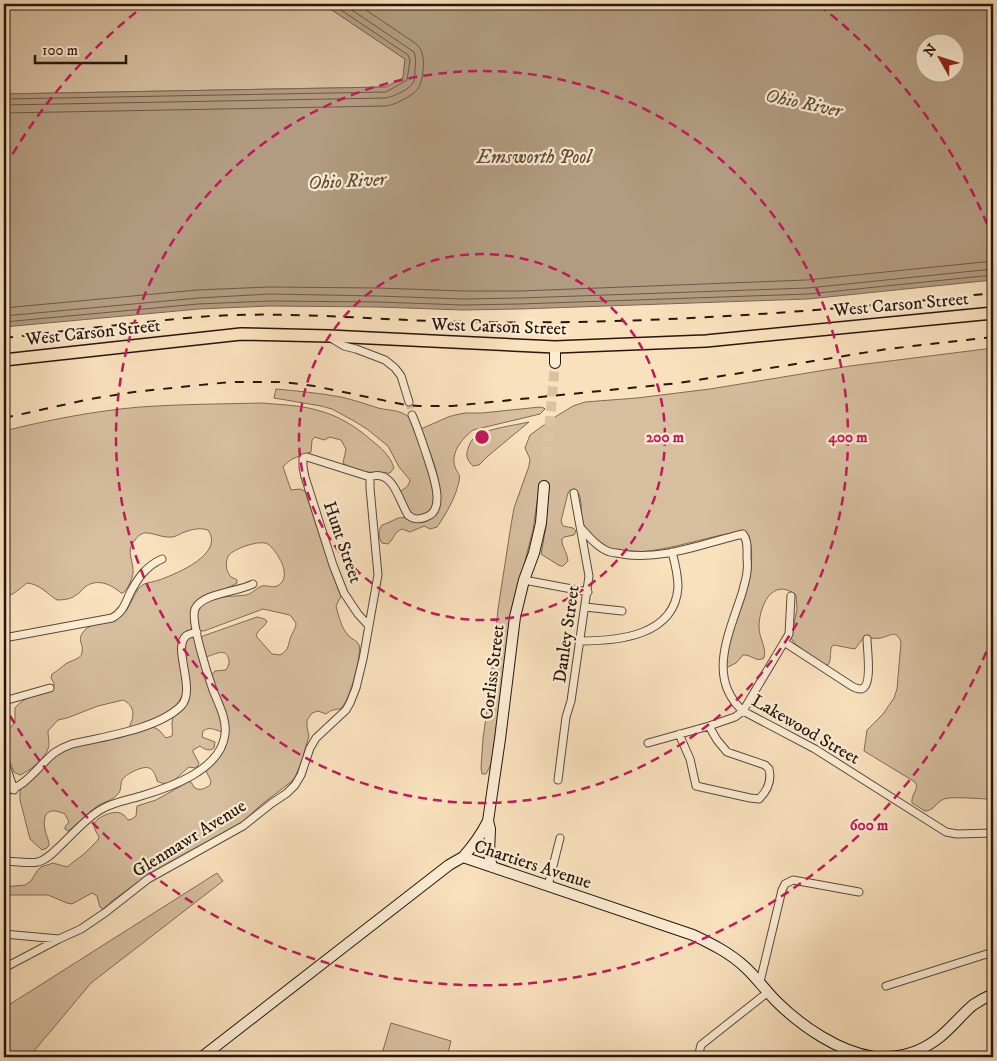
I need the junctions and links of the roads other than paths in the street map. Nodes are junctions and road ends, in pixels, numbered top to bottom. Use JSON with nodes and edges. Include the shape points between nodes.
{"nodes":[{"id":1,"x":993,"y":313,"type":"edge"},
{"id":2,"x":329,"y":336,"type":"junction"},
{"id":3,"x":555,"y":347,"type":"junction"},
{"id":4,"x":4,"y":360,"type":"edge"},
{"id":5,"x":555,"y":363,"type":"tunnel mouth"},
{"id":6,"x":409,"y":402,"type":"tunnel mouth"},
{"id":7,"x":412,"y":415,"type":"tunnel mouth"},
{"id":8,"x":370,"y":477,"type":"junction"},
{"id":9,"x":544,"y":486,"type":"tunnel mouth"},
{"id":10,"x":574,"y":493,"type":"dead end"},
{"id":11,"x":581,"y":528,"type":"junction"},
{"id":12,"x":672,"y":552,"type":"junction"},
{"id":13,"x":162,"y":559,"type":"dead end"},
{"id":14,"x":524,"y":580,"type":"junction"},
{"id":15,"x":253,"y":584,"type":"dead end"},
{"id":16,"x":588,"y":592,"type":"junction"},
{"id":17,"x":791,"y":596,"type":"dead end"},
{"id":18,"x":585,"y":607,"type":"junction"},
{"id":19,"x":622,"y":611,"type":"dead end"},
{"id":20,"x":369,"y":626,"type":"junction"},
{"id":21,"x":196,"y":632,"type":"junction"},
{"id":22,"x":4,"y":638,"type":"edge"},
{"id":23,"x":867,"y":639,"type":"dead end"},
{"id":24,"x":580,"y":641,"type":"junction"},
{"id":25,"x":784,"y":642,"type":"junction"},
{"id":26,"x":50,"y":688,"type":"dead end"},
{"id":27,"x":4,"y":701,"type":"edge"},
{"id":28,"x":743,"y":711,"type":"junction"},
{"id":29,"x":709,"y":726,"type":"junction"},
{"id":30,"x":679,"y":734,"type":"junction"},
{"id":31,"x":648,"y":743,"type":"dead end"},
{"id":32,"x":4,"y":760,"type":"edge"},
{"id":33,"x":558,"y":780,"type":"dead end"},
{"id":34,"x":4,"y":790,"type":"edge"},
{"id":35,"x":14,"y":790,"type":"junction"},
{"id":36,"x":488,"y":821,"type":"junction"},
{"id":37,"x":993,"y":833,"type":"edge"},
{"id":38,"x":560,"y":838,"type":"dead end"},
{"id":39,"x":463,"y":857,"type":"junction"},
{"id":40,"x":4,"y":861,"type":"edge"},
{"id":41,"x":492,"y":867,"type":"junction"},
{"id":42,"x":548,"y":886,"type":"junction"},
{"id":43,"x":859,"y":892,"type":"dead end"},
{"id":44,"x":4,"y":934,"type":"edge"},
{"id":45,"x":59,"y":939,"type":"junction"},
{"id":46,"x":993,"y":952,"type":"edge"},
{"id":47,"x":4,"y":968,"type":"edge"},
{"id":48,"x":760,"y":982,"type":"junction"},
{"id":49,"x":886,"y":986,"type":"dead end"},
{"id":50,"x":768,"y":992,"type":"junction"},
{"id":51,"x":993,"y":994,"type":"edge"},
{"id":52,"x":699,"y":1055,"type":"edge"},
{"id":53,"x":202,"y":1057,"type":"edge"},
{"id":54,"x":874,"y":1057,"type":"edge"},
{"id":55,"x":885,"y":1057,"type":"edge"}],
"edges":[{"from":1,"to":3,"type":"main road","name":"West Carson Street","via":[[706,341]]},
{"from":2,"to":3,"type":"main road","name":"West Carson Street"},
{"from":2,"to":4,"type":"main road","name":"West Carson Street","via":[[240,334]]},
{"from":2,"to":6,"type":"street","via":[[344,346],[384,360],[394,368],[401,376]]},
{"from":3,"to":5,"type":"street"},
{"from":7,"to":8,"type":"street","via":[[434,478],[437,495],[434,512],[430,516],[412,518],[386,478]]},
{"from":8,"to":20,"type":"street","name":"Glenmawr Avenue","via":[[378,575]]},
{"from":8,"to":20,"type":"street","name":"Hunt Street","via":[[307,457],[302,461],[333,565],[348,599]]},
{"from":9,"to":14,"type":"street","name":"Corliss Street","via":[[541,523]]},
{"from":10,"to":11,"type":"street","name":"Danley Street"},
{"from":11,"to":12,"type":"street","via":[[595,543],[610,552],[649,556]]},
{"from":11,"to":16,"type":"street","name":"Danley Street","via":[[589,576]]},
{"from":12,"to":24,"type":"street","via":[[678,587],[673,608],[666,617],[639,634],[604,641]]},
{"from":12,"to":28,"type":"street","name":"Lakewood Street","via":[[743,534],[747,539],[747,572],[722,662],[727,691]]},
{"from":13,"to":22,"type":"street","via":[[138,578],[118,615]]},
{"from":14,"to":16,"type":"street"},
{"from":14,"to":36,"type":"street","name":"Corliss Street","via":[[515,617]]},
{"from":15,"to":21,"type":"street","via":[[203,600],[194,611]]},
{"from":16,"to":18,"type":"street","name":"Danley Street"},
{"from":17,"to":25,"type":"street","via":[[789,634]]},
{"from":18,"to":19,"type":"street"},
{"from":18,"to":24,"type":"street","name":"Danley Street"},
{"from":20,"to":45,"type":"street","name":"Glenmawr Avenue","via":[[350,703],[316,738],[295,785],[243,826],[148,879],[106,912]]},
{"from":21,"to":35,"type":"street","via":[[186,635],[182,641],[187,690],[180,707],[141,728],[62,748]]},
{"from":21,"to":40,"type":"street","via":[[225,727],[225,738],[217,755],[188,778],[100,810],[42,861]]},
{"from":23,"to":25,"type":"street","via":[[868,679],[863,689],[850,685]]},
{"from":24,"to":33,"type":"street","name":"Danley Street"},
{"from":25,"to":28,"type":"street"},
{"from":26,"to":27,"type":"street"},
{"from":28,"to":29,"type":"street","via":[[735,718]]},
{"from":28,"to":37,"type":"street","name":"Lakewood Street","via":[[815,749],[946,832]]},
{"from":29,"to":30,"type":"street"},
{"from":29,"to":30,"type":"street","via":[[727,752],[769,769],[769,784],[759,799],[696,786],[690,759]]},
{"from":30,"to":31,"type":"street"},
{"from":32,"to":35,"type":"street"},
{"from":34,"to":35,"type":"street"},
{"from":36,"to":39,"type":"street","name":"Corliss Street"},
{"from":36,"to":41,"type":"street"},
{"from":38,"to":42,"type":"street"},
{"from":39,"to":41,"type":"street","name":"Chartiers Avenue"},
{"from":39,"to":53,"type":"street","name":"Chartiers Avenue"},
{"from":41,"to":42,"type":"street","name":"Chartiers Avenue"},
{"from":42,"to":48,"type":"street","name":"Chartiers Avenue","via":[[709,942],[746,967]]},
{"from":43,"to":48,"type":"street","via":[[792,880],[785,884]]},
{"from":44,"to":45,"type":"street"},
{"from":45,"to":47,"type":"street","name":"Glenmawr Avenue"},
{"from":46,"to":49,"type":"street"},
{"from":48,"to":50,"type":"street","name":"Chartiers Avenue"},
{"from":50,"to":52,"type":"street","via":[[701,1045]]},
{"from":50,"to":54,"type":"street","name":"Chartiers Avenue","via":[[811,1030],[842,1047]]},
{"from":51,"to":55,"type":"street","via":[[972,1006],[934,1042],[910,1053]]}]}
